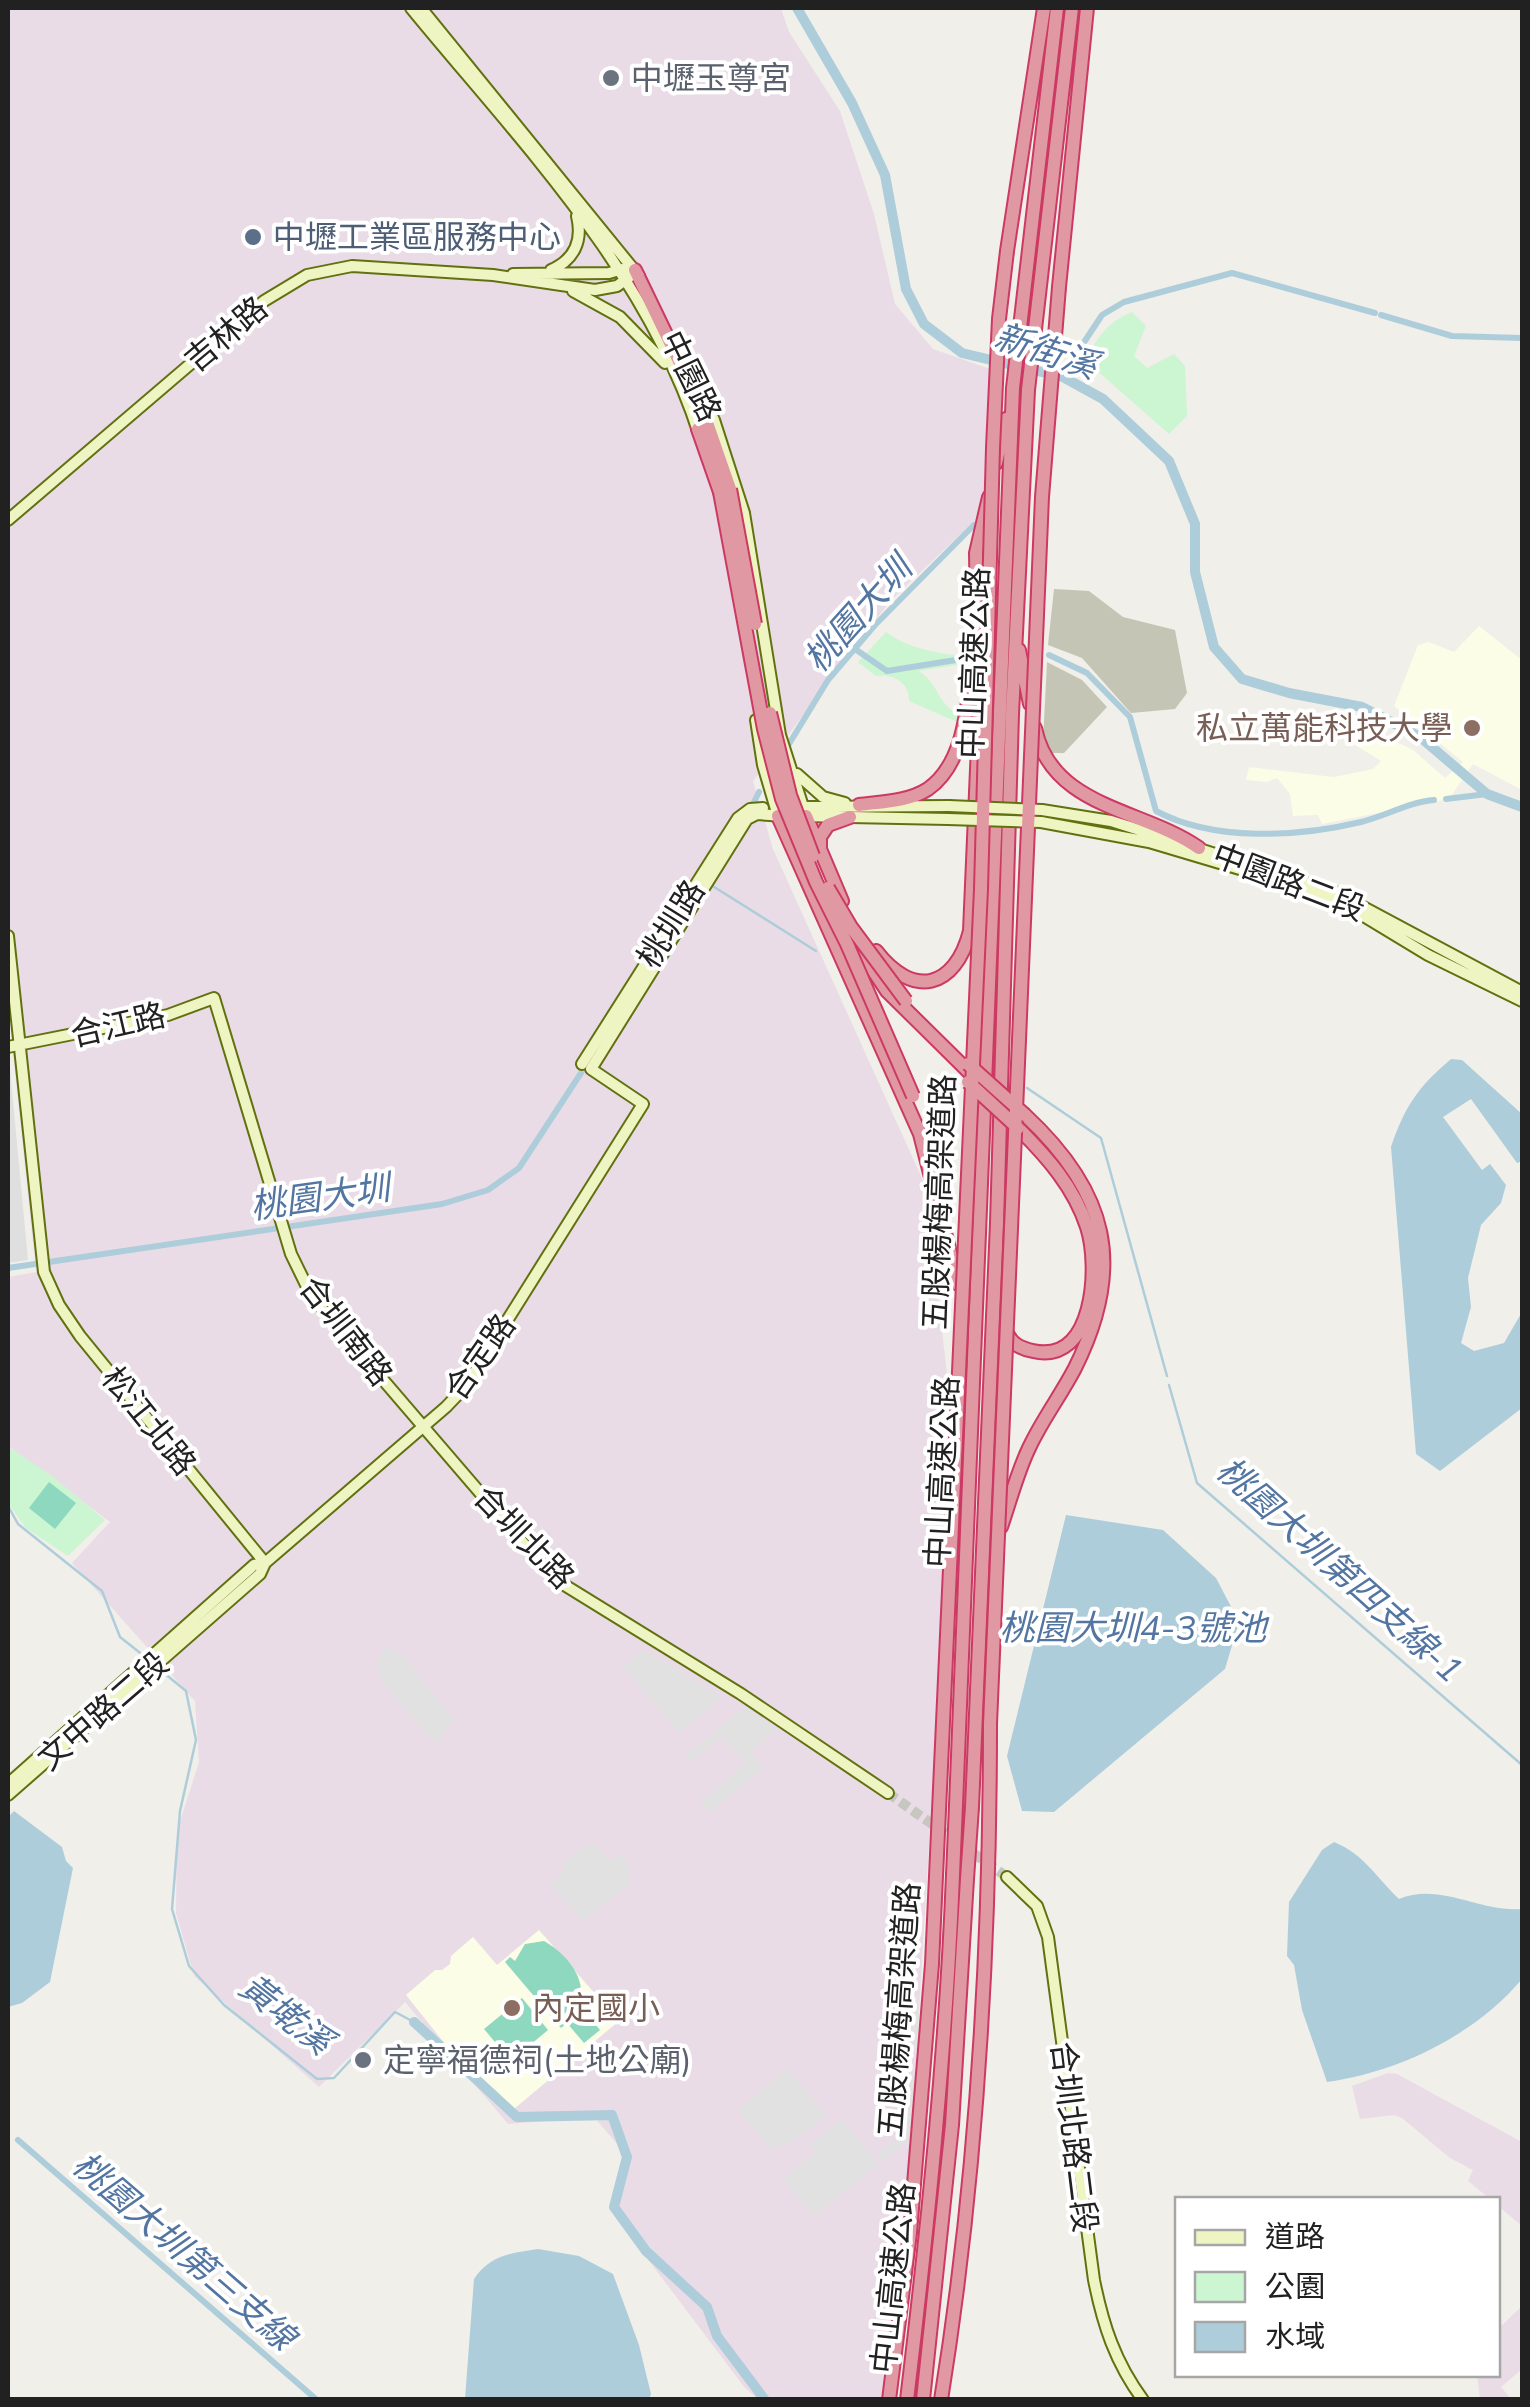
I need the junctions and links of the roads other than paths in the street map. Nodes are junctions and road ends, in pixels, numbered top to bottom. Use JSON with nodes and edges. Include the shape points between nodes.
{"nodes":[{"id":1,"x":411,"y":8,"type":"edge"},
{"id":2,"x":422,"y":8,"type":"edge"},
{"id":3,"x":1044,"y":8,"type":"edge"},
{"id":4,"x":1057,"y":8,"type":"edge"},
{"id":5,"x":1072,"y":8,"type":"edge"},
{"id":6,"x":1088,"y":8,"type":"edge"},
{"id":7,"x":574,"y":208,"type":"junction"},
{"id":8,"x":629,"y":271,"type":"junction"},
{"id":9,"x":545,"y":273,"type":"junction"},
{"id":10,"x":492,"y":275,"type":"junction"},
{"id":11,"x":564,"y":286,"type":"junction"},
{"id":12,"x":679,"y":382,"type":"junction"},
{"id":13,"x":1021,"y":389,"type":"junction"},
{"id":14,"x":698,"y":429,"type":"junction"},
{"id":15,"x":725,"y":490,"type":"junction"},
{"id":16,"x":8,"y":520,"type":"edge"},
{"id":17,"x":1016,"y":632,"type":"junction"},
{"id":18,"x":978,"y":634,"type":"junction"},
{"id":19,"x":793,"y":769,"type":"junction"},
{"id":20,"x":859,"y":804,"type":"junction"},
{"id":21,"x":876,"y":808,"type":"junction"},
{"id":22,"x":783,"y":812,"type":"junction"},
{"id":23,"x":805,"y":812,"type":"junction"},
{"id":24,"x":1042,"y":816,"type":"junction"},
{"id":25,"x":850,"y":817,"type":"junction"},
{"id":26,"x":1199,"y":848,"type":"junction"},
{"id":27,"x":824,"y":865,"type":"junction"},
{"id":28,"x":844,"y":904,"type":"junction"},
{"id":29,"x":823,"y":914,"type":"junction"},
{"id":30,"x":8,"y":936,"type":"edge"},
{"id":31,"x":866,"y":964,"type":"junction"},
{"id":32,"x":1522,"y":992,"type":"edge"},
{"id":33,"x":214,"y":998,"type":"joint"},
{"id":34,"x":1522,"y":1000,"type":"edge"},
{"id":35,"x":14,"y":1047,"type":"edge"},
{"id":36,"x":968,"y":1073,"type":"junction"},
{"id":37,"x":643,"y":1104,"type":"joint"},
{"id":38,"x":1021,"y":1121,"type":"junction"},
{"id":39,"x":996,"y":1222,"type":"junction"},
{"id":40,"x":958,"y":1284,"type":"junction"},
{"id":41,"x":424,"y":1426,"type":"junction"},
{"id":42,"x":971,"y":1470,"type":"junction"},
{"id":43,"x":265,"y":1564,"type":"junction"},
{"id":44,"x":981,"y":1597,"type":"junction"},
{"id":45,"x":196,"y":1623,"type":"joint"},
{"id":46,"x":151,"y":1662,"type":"junction"},
{"id":47,"x":8,"y":1784,"type":"edge"},
{"id":48,"x":888,"y":1793,"type":"tunnel mouth"},
{"id":49,"x":8,"y":1795,"type":"edge"},
{"id":50,"x":960,"y":1877,"type":"junction"},
{"id":51,"x":1007,"y":1877,"type":"tunnel mouth"},
{"id":52,"x":889,"y":2400,"type":"edge"},
{"id":53,"x":907,"y":2400,"type":"edge"},
{"id":54,"x":923,"y":2400,"type":"edge"},
{"id":55,"x":940,"y":2400,"type":"edge"},
{"id":56,"x":1144,"y":2400,"type":"edge"}],
"edges":[{"from":1,"to":7,"type":"street","name":"中園路"},
{"from":2,"to":8,"type":"street","name":"中園路"},
{"from":3,"to":52,"type":"highway","name":"五股楊梅高架道路","bridge":true,"via":[[1000,319],[932,1964]]},
{"from":4,"to":13,"type":"highway","name":"中山高速公路","via":[[1016,354]]},
{"from":5,"to":13,"type":"highway","name":"中山高速公路","via":[[1032,355]]},
{"from":6,"to":55,"type":"highway","bridge":true,"via":[[1042,497],[985,1942],[972,2141]]},
{"from":7,"to":8,"type":"street","name":"中園路"},
{"from":7,"to":9,"type":"street","via":[[580,230],[572,256]]},
{"from":8,"to":9,"type":"street","name":"吉林路"},
{"from":8,"to":11,"type":"street","via":[[607,289]]},
{"from":8,"to":12,"type":"street","name":"中園路"},
{"from":8,"to":15,"type":"highway","via":[[697,397]]},
{"from":8,"to":19,"type":"street","name":"中園路","via":[[697,380],[725,452],[744,513],[780,735]]},
{"from":9,"to":10,"type":"street","name":"吉林路"},
{"from":10,"to":11,"type":"street","name":"吉林路"},
{"from":10,"to":16,"type":"street","name":"吉林路","via":[[352,266],[286,286]]},
{"from":11,"to":12,"type":"street","via":[[620,316]]},
{"from":12,"to":14,"type":"street","name":"中園路"},
{"from":13,"to":17,"type":"highway","name":"中山高速公路"},
{"from":13,"to":18,"type":"highway","via":[[976,553]]},
{"from":13,"to":42,"type":"highway","name":"中山高速公路"},
{"from":14,"to":15,"type":"highway"},
{"from":14,"to":22,"type":"street","name":"中園路","via":[[730,552],[752,698]]},
{"from":15,"to":36,"type":"highway","bridge":true,"via":[[790,795],[834,899],[868,953]]},
{"from":15,"to":40,"type":"highway","bridge":true,"via":[[782,800],[914,1096],[936,1158]]},
{"from":17,"to":26,"type":"highway","via":[[1039,746],[1066,781],[1100,805]]},
{"from":17,"to":39,"type":"highway","name":"中山高速公路"},
{"from":18,"to":20,"type":"highway","via":[[948,768],[926,790]]},
{"from":18,"to":28,"type":"highway","via":[[965,949],[941,978],[910,980],[882,958]]},
{"from":19,"to":20,"type":"street","via":[[823,797]]},
{"from":19,"to":23,"type":"street","name":"中園路"},
{"from":20,"to":21,"type":"street"},
{"from":21,"to":23,"type":"street"},
{"from":21,"to":24,"type":"street","bridge":true,"via":[[949,806]]},
{"from":22,"to":23,"type":"street"},
{"from":22,"to":29,"type":"highway"},
{"from":22,"to":31,"type":"highway"},
{"from":22,"to":37,"type":"street","name":"桃圳路","via":[[747,819],[586,1067]]},
{"from":23,"to":25,"type":"street"},
{"from":23,"to":27,"type":"highway"},
{"from":24,"to":25,"type":"street","bridge":true},
{"from":24,"to":26,"type":"street","name":"中園路二段","via":[[1110,821]]},
{"from":24,"to":34,"type":"street","name":"中園路二段","via":[[1307,889]]},
{"from":25,"to":27,"type":"highway","via":[[824,829]]},
{"from":26,"to":32,"type":"street","name":"中園路二段","via":[[1335,892]]},
{"from":27,"to":28,"type":"highway"},
{"from":28,"to":31,"type":"highway"},
{"from":29,"to":36,"type":"highway","via":[[888,1003]]},
{"from":29,"to":40,"type":"highway","via":[[920,1134]]},
{"from":30,"to":35,"type":"street"},
{"from":31,"to":36,"type":"highway"},
{"from":33,"to":35,"type":"street","name":"合江路","via":[[168,1016]]},
{"from":33,"to":41,"type":"street","name":"合圳南路","via":[[283,1229],[312,1297]]},
{"from":35,"to":43,"type":"street","name":"松江北路","via":[[43,1265],[59,1305]]},
{"from":36,"to":38,"type":"highway","bridge":true},
{"from":37,"to":41,"type":"street","name":"合定路","via":[[466,1386]]},
{"from":38,"to":39,"type":"highway","via":[[1070,1190],[1089,1232],[1090,1303],[1068,1346],[1047,1354],[1016,1345],[1006,1334]]},
{"from":38,"to":44,"type":"highway","via":[[1071,1180],[1090,1221],[1098,1316],[1029,1449]]},
{"from":39,"to":44,"type":"highway","name":"中山高速公路"},
{"from":40,"to":42,"type":"highway"},
{"from":41,"to":43,"type":"street","name":"合定路"},
{"from":41,"to":48,"type":"street","name":"合圳北路","via":[[566,1586]]},
{"from":42,"to":50,"type":"highway","name":"中山高速公路","bridge":true,"via":[[956,1805]]},
{"from":43,"to":45,"type":"street","name":"合定路","via":[[254,1565]]},
{"from":44,"to":50,"type":"highway","name":"中山高速公路","bridge":true,"via":[[972,1807]]},
{"from":45,"to":46,"type":"street","name":"文中路二段"},
{"from":46,"to":47,"type":"street","name":"文中路二段"},
{"from":46,"to":49,"type":"street","name":"文中路二段"},
{"from":50,"to":53,"type":"highway","name":"中山高速公路"},
{"from":50,"to":54,"type":"highway","name":"中山高速公路","via":[[952,2125]]},
{"from":51,"to":56,"type":"street","name":"合圳北路二段","via":[[1037,1906],[1048,1937],[1104,2331]]}]}
